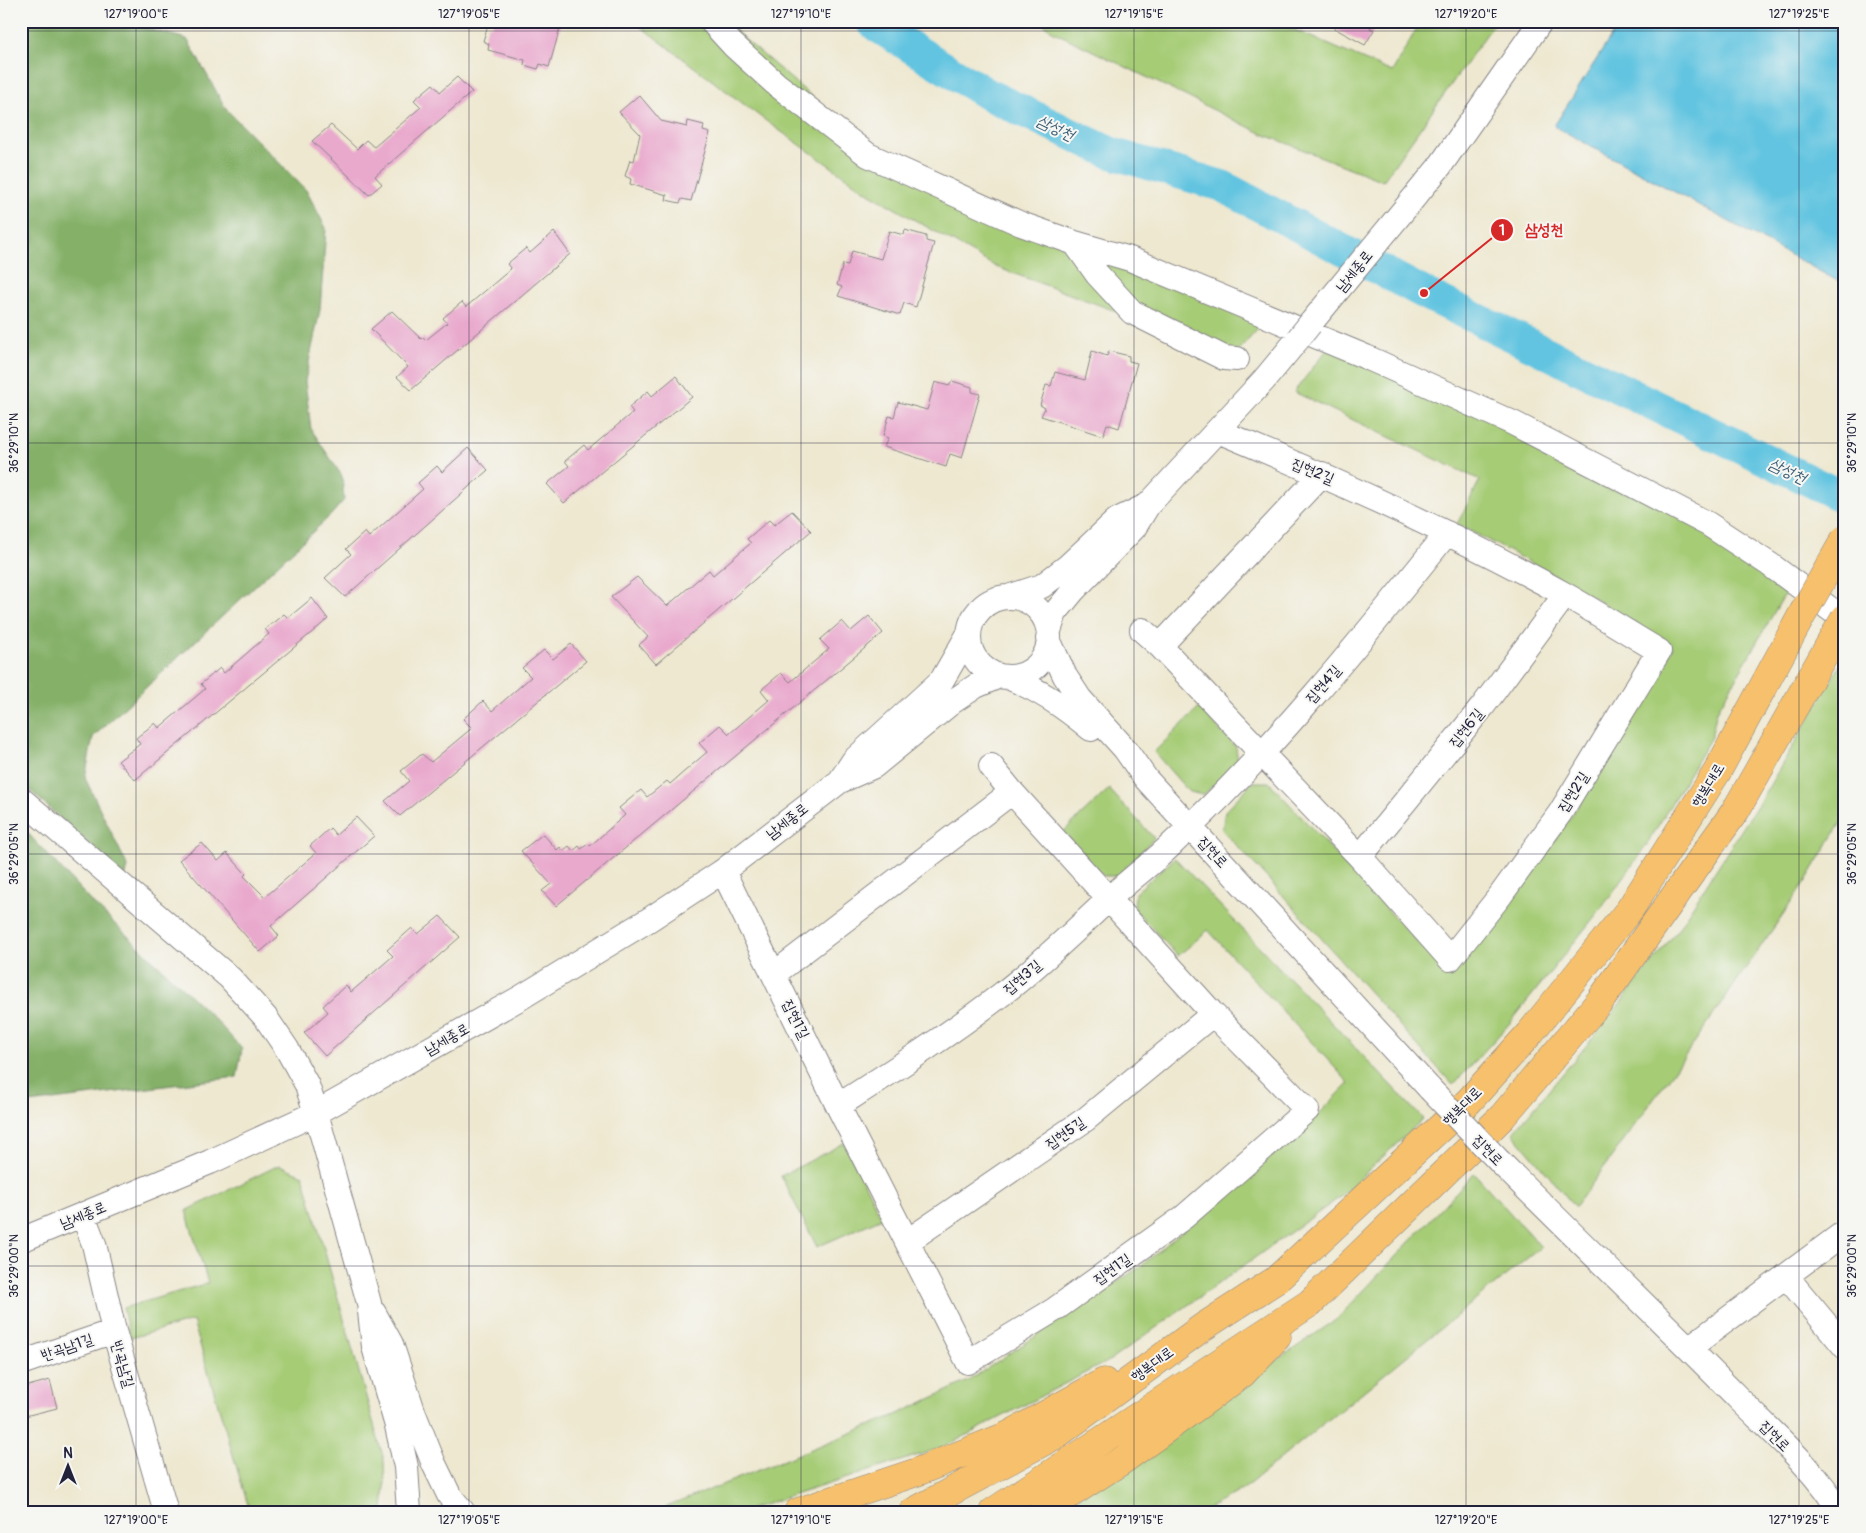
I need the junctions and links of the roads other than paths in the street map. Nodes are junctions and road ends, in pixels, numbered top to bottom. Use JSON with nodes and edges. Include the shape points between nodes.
{"nodes":[{"id":1,"x":710,"y":21,"type":"edge"},
{"id":2,"x":1541,"y":21,"type":"edge"},
{"id":3,"x":1075,"y":243,"type":"junction"},
{"id":4,"x":1238,"y":359,"type":"dead end"},
{"id":5,"x":1218,"y":431,"type":"junction"},
{"id":6,"x":1322,"y":474,"type":"junction"},
{"id":7,"x":1148,"y":505,"type":"junction"},
{"id":8,"x":1447,"y":533,"type":"junction"},
{"id":9,"x":1845,"y":539,"type":"edge"},
{"id":10,"x":1565,"y":595,"type":"junction"},
{"id":11,"x":1012,"y":596,"type":"junction"},
{"id":12,"x":1842,"y":624,"type":"edge"},
{"id":13,"x":1142,"y":630,"type":"dead end"},
{"id":14,"x":968,"y":635,"type":"junction"},
{"id":15,"x":1049,"y":635,"type":"junction"},
{"id":16,"x":1160,"y":646,"type":"junction"},
{"id":17,"x":1004,"y":676,"type":"junction"},
{"id":18,"x":1262,"y":754,"type":"junction"},
{"id":19,"x":991,"y":766,"type":"dead end"},
{"id":20,"x":1146,"y":778,"type":"junction"},
{"id":21,"x":840,"y":781,"type":"junction"},
{"id":22,"x":1012,"y":792,"type":"junction"},
{"id":23,"x":21,"y":799,"type":"edge"},
{"id":24,"x":1190,"y":827,"type":"junction"},
{"id":25,"x":1360,"y":857,"type":"junction"},
{"id":26,"x":723,"y":871,"type":"junction"},
{"id":27,"x":1109,"y":898,"type":"junction"},
{"id":28,"x":774,"y":974,"type":"junction"},
{"id":29,"x":1213,"y":1014,"type":"junction"},
{"id":30,"x":838,"y":1106,"type":"junction"},
{"id":31,"x":316,"y":1113,"type":"junction"},
{"id":32,"x":83,"y":1216,"type":"junction"},
{"id":33,"x":1845,"y":1232,"type":"edge"},
{"id":34,"x":21,"y":1240,"type":"edge"},
{"id":35,"x":908,"y":1241,"type":"junction"},
{"id":36,"x":1786,"y":1276,"type":"junction"},
{"id":37,"x":369,"y":1303,"type":"junction"},
{"id":38,"x":1310,"y":1303,"type":"junction"},
{"id":39,"x":1204,"y":1327,"type":"junction"},
{"id":40,"x":114,"y":1331,"type":"junction"},
{"id":41,"x":1845,"y":1347,"type":"edge"},
{"id":42,"x":1689,"y":1348,"type":"junction"},
{"id":43,"x":21,"y":1363,"type":"edge"},
{"id":44,"x":166,"y":1512,"type":"edge"},
{"id":45,"x":409,"y":1512,"type":"edge"},
{"id":46,"x":463,"y":1512,"type":"edge"},
{"id":47,"x":798,"y":1512,"type":"edge"},
{"id":48,"x":913,"y":1512,"type":"edge"},
{"id":49,"x":993,"y":1512,"type":"edge"},
{"id":50,"x":1042,"y":1512,"type":"edge"},
{"id":51,"x":1840,"y":1512,"type":"edge"}],
"edges":[{"from":1,"to":3,"type":"street","via":[[776,84],[868,155],[1021,224]]},
{"from":2,"to":5,"type":"street","name":"남세종로","via":[[1440,166],[1264,380]]},
{"from":3,"to":4,"type":"street","via":[[1097,274],[1132,312],[1224,358]]},
{"from":3,"to":12,"type":"street","via":[[1130,260],[1366,357],[1512,423],[1708,524],[1769,564]]},
{"from":5,"to":6,"type":"street","name":"집현2길"},
{"from":5,"to":7,"type":"street","name":"남세종로"},
{"from":6,"to":8,"type":"street","name":"집현2길"},
{"from":6,"to":16,"type":"street"},
{"from":7,"to":11,"type":"street","name":"남세종로","via":[[1117,520],[1042,586]]},
{"from":7,"to":15,"type":"street","name":"남세종로","via":[[1134,528],[1055,613]]},
{"from":8,"to":10,"type":"street","name":"집현2길"},
{"from":8,"to":18,"type":"street","name":"집현4길","via":[[1363,638]]},
{"from":9,"to":39,"type":"highway","name":"행복대로","bridge":true,"via":[[1717,772],[1630,909],[1530,1034],[1469,1101],[1276,1280]]},
{"from":10,"to":25,"type":"street","name":"집현6길","via":[[1483,706]]},
{"from":10,"to":25,"type":"street","name":"집현2길","via":[[1658,651],[1560,813],[1450,959]]},
{"from":11,"to":14,"type":"street","via":[[985,604],[976,613]]},
{"from":11,"to":15,"type":"street","via":[[1036,607],[1045,618]]},
{"from":12,"to":38,"type":"highway","via":[[1736,810],[1600,1001],[1502,1117]]},
{"from":13,"to":16,"type":"street","name":"집현2길"},
{"from":14,"to":17,"type":"street","via":[[972,652],[982,667]]},
{"from":14,"to":21,"type":"street","name":"남세종로","via":[[942,680],[854,760]]},
{"from":15,"to":17,"type":"street","via":[[1043,658],[1034,668],[1017,676]]},
{"from":15,"to":20,"type":"street","name":"집현로","via":[[1065,676],[1080,699]]},
{"from":16,"to":18,"type":"street","name":"집현2길"},
{"from":17,"to":20,"type":"street","name":"집현로","via":[[1035,688],[1062,705],[1122,761]]},
{"from":17,"to":21,"type":"street","name":"남세종로","via":[[976,686],[874,766]]},
{"from":18,"to":24,"type":"street","name":"집현4길"},
{"from":18,"to":25,"type":"street","name":"집현2길"},
{"from":19,"to":22,"type":"street","name":"집현1길"},
{"from":20,"to":24,"type":"street","name":"집현로"},
{"from":21,"to":26,"type":"street","name":"남세종로"},
{"from":22,"to":27,"type":"street","name":"집현1길"},
{"from":22,"to":28,"type":"street"},
{"from":23,"to":31,"type":"street","via":[[230,978],[266,1018],[287,1049],[307,1085]]},
{"from":24,"to":27,"type":"street","name":"집현3길"},
{"from":24,"to":42,"type":"street","name":"집현로","bridge":true,"via":[[1430,1090]]},
{"from":26,"to":28,"type":"street","name":"집현1길"},
{"from":26,"to":31,"type":"street","name":"남세종로","via":[[520,998]]},
{"from":27,"to":29,"type":"street","name":"집현1길"},
{"from":27,"to":30,"type":"street","name":"집현3길","via":[[1067,940],[1004,993],[936,1043]]},
{"from":28,"to":30,"type":"street","name":"집현1길"},
{"from":29,"to":35,"type":"street","name":"집현5길","via":[[1086,1119]]},
{"from":29,"to":35,"type":"street","name":"집현1길","via":[[1307,1110],[1184,1217],[1054,1310],[968,1362]]},
{"from":30,"to":35,"type":"street","name":"집현1길"},
{"from":31,"to":32,"type":"street","name":"남세종로"},
{"from":31,"to":37,"type":"street"},
{"from":32,"to":34,"type":"street","name":"남세종로"},
{"from":32,"to":40,"type":"street","name":"반곡남길","via":[[94,1244]]},
{"from":33,"to":36,"type":"street"},
{"from":36,"to":41,"type":"street"},
{"from":36,"to":42,"type":"street"},
{"from":37,"to":45,"type":"street","via":[[374,1347],[406,1468]]},
{"from":37,"to":46,"type":"street","via":[[392,1344],[434,1464],[449,1495]]},
{"from":38,"to":49,"type":"highway"},
{"from":38,"to":50,"type":"highway","via":[[1242,1374],[1122,1460]]},
{"from":39,"to":47,"type":"highway","via":[[1009,1435],[917,1472]]},
{"from":39,"to":48,"type":"highway","name":"행복대로","via":[[1056,1435]]},
{"from":40,"to":43,"type":"street","name":"반곡남1길"},
{"from":40,"to":44,"type":"street","name":"반곡남길"},
{"from":42,"to":51,"type":"street","name":"집현로","via":[[1812,1475]]}]}
